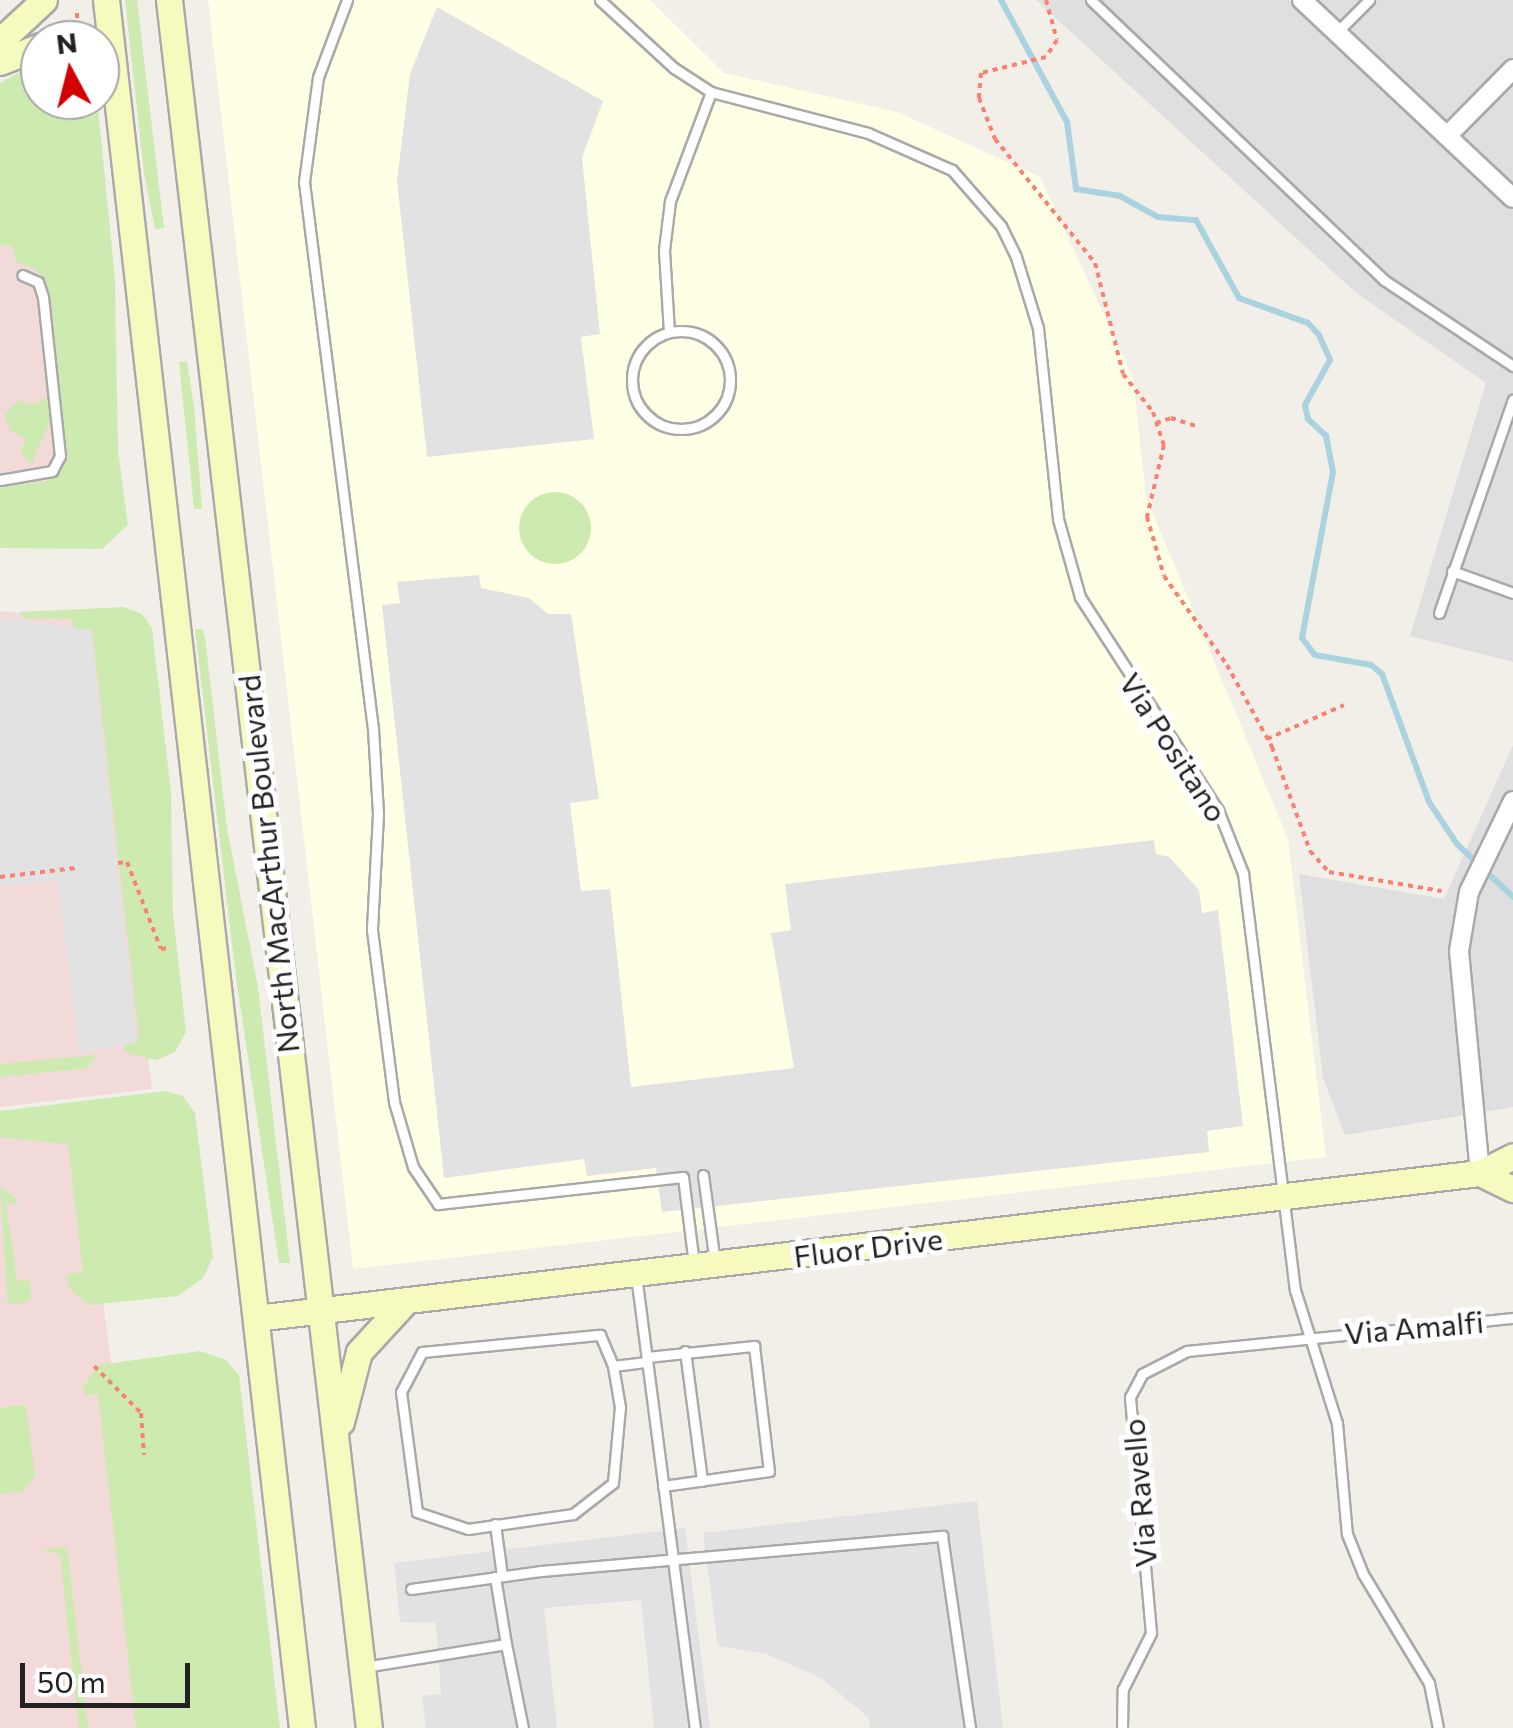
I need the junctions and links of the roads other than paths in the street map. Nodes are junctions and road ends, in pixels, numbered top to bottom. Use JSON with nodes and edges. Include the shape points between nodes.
{"nodes":[{"id":1,"x":170,"y":0,"type":"edge"},
{"id":2,"x":347,"y":0,"type":"edge"},
{"id":3,"x":600,"y":0,"type":"edge"},
{"id":4,"x":1091,"y":0,"type":"edge"},
{"id":5,"x":1302,"y":0,"type":"edge"},
{"id":6,"x":1369,"y":0,"type":"edge"},
{"id":7,"x":36,"y":5,"type":"edge"},
{"id":8,"x":1336,"y":33,"type":"junction"},
{"id":9,"x":0,"y":41,"type":"edge"},
{"id":10,"x":1513,"y":68,"type":"edge"},
{"id":11,"x":711,"y":92,"type":"junction"},
{"id":12,"x":120,"y":120,"type":"edge"},
{"id":13,"x":1447,"y":136,"type":"junction"},
{"id":14,"x":1513,"y":198,"type":"edge"},
{"id":15,"x":22,"y":275,"type":"dead end"},
{"id":16,"x":669,"y":332,"type":"junction"},
{"id":17,"x":1513,"y":366,"type":"edge"},
{"id":18,"x":1513,"y":399,"type":"edge"},
{"id":19,"x":0,"y":480,"type":"edge"},
{"id":20,"x":1452,"y":570,"type":"junction"},
{"id":21,"x":1513,"y":592,"type":"edge"},
{"id":22,"x":1439,"y":613,"type":"dead end"},
{"id":23,"x":1513,"y":801,"type":"edge"},
{"id":24,"x":1513,"y":1156,"type":"edge"},
{"id":25,"x":1480,"y":1173,"type":"junction"},
{"id":26,"x":703,"y":1175,"type":"dead end"},
{"id":27,"x":1513,"y":1189,"type":"edge"},
{"id":28,"x":1282,"y":1197,"type":"junction"},
{"id":29,"x":705,"y":1267,"type":"junction"},
{"id":30,"x":636,"y":1275,"type":"junction"},
{"id":31,"x":404,"y":1303,"type":"junction"},
{"id":32,"x":320,"y":1313,"type":"junction"},
{"id":33,"x":256,"y":1318,"type":"junction"},
{"id":34,"x":1513,"y":1318,"type":"edge"},
{"id":35,"x":1314,"y":1336,"type":"junction"},
{"id":36,"x":685,"y":1351,"type":"junction"},
{"id":37,"x":647,"y":1359,"type":"junction"},
{"id":38,"x":613,"y":1366,"type":"junction"},
{"id":39,"x":336,"y":1451,"type":"junction"},
{"id":40,"x":702,"y":1481,"type":"junction"},
{"id":41,"x":664,"y":1486,"type":"junction"},
{"id":42,"x":494,"y":1524,"type":"junction"},
{"id":43,"x":673,"y":1561,"type":"junction"},
{"id":44,"x":498,"y":1577,"type":"junction"},
{"id":45,"x":411,"y":1589,"type":"dead end"},
{"id":46,"x":506,"y":1644,"type":"junction"},
{"id":47,"x":362,"y":1667,"type":"junction"},
{"id":48,"x":302,"y":1728,"type":"edge"},
{"id":49,"x":369,"y":1728,"type":"edge"},
{"id":50,"x":523,"y":1728,"type":"edge"},
{"id":51,"x":695,"y":1728,"type":"edge"},
{"id":52,"x":970,"y":1728,"type":"edge"},
{"id":53,"x":1122,"y":1728,"type":"edge"},
{"id":54,"x":1438,"y":1728,"type":"edge"}],
"edges":[{"from":1,"to":32,"type":"main road","name":"North MacArthur Boulevard"},
{"from":2,"to":29,"type":"lane","via":[[318,77],[304,182],[373,729],[378,814],[372,930],[394,1102],[413,1167],[438,1204],[683,1177]]},
{"from":3,"to":11,"type":"lane","name":"Via Positano","via":[[674,68]]},
{"from":4,"to":17,"type":"lane","via":[[1384,280]]},
{"from":5,"to":8,"type":"street"},
{"from":6,"to":8,"type":"lane"},
{"from":7,"to":9,"type":"main road"},
{"from":8,"to":13,"type":"street"},
{"from":10,"to":13,"type":"street"},
{"from":11,"to":16,"type":"lane","via":[[670,202],[664,250]]},
{"from":11,"to":28,"type":"lane","name":"Via Positano","via":[[910,148],[952,170],[1001,226],[1038,328],[1058,519],[1080,597],[1218,810],[1243,873]]},
{"from":12,"to":33,"type":"main road","name":"North MacArthur Boulevard"},
{"from":13,"to":14,"type":"street"},
{"from":15,"to":19,"type":"lane","via":[[38,282],[43,297],[60,456],[52,471]]},
{"from":16,"to":16,"type":"lane","via":[[654,338],[634,363],[633,395],[666,428],[698,427],[712,419],[730,391],[726,358],[702,335]]},
{"from":18,"to":20,"type":"lane"},
{"from":20,"to":21,"type":"lane"},
{"from":20,"to":22,"type":"lane"},
{"from":23,"to":25,"type":"street","via":[[1466,910],[1459,951]]},
{"from":24,"to":25,"type":"main road","name":"Fluor Drive"},
{"from":25,"to":27,"type":"main road"},
{"from":25,"to":28,"type":"main road","name":"Fluor Drive"},
{"from":26,"to":29,"type":"lane"},
{"from":28,"to":29,"type":"main road","name":"Fluor Drive"},
{"from":28,"to":35,"type":"lane","name":"Via Positano","via":[[1295,1290]]},
{"from":29,"to":30,"type":"main road","name":"Fluor Drive"},
{"from":30,"to":31,"type":"main road","name":"Fluor Drive"},
{"from":30,"to":37,"type":"lane"},
{"from":31,"to":32,"type":"main road","name":"Fluor Drive"},
{"from":31,"to":39,"type":"main road","via":[[359,1352]]},
{"from":32,"to":33,"type":"main road","name":"Fluor Drive"},
{"from":32,"to":39,"type":"main road","name":"North MacArthur Boulevard"},
{"from":33,"to":48,"type":"main road","name":"North MacArthur Boulevard"},
{"from":34,"to":35,"type":"lane","name":"Via Amalfi"},
{"from":35,"to":53,"type":"lane","name":"Via Ravello","via":[[1186,1352],[1142,1374],[1130,1397],[1151,1632],[1123,1689]]},
{"from":35,"to":54,"type":"lane","name":"Via Positano","via":[[1337,1423],[1347,1534],[1363,1574],[1429,1683]]},
{"from":36,"to":37,"type":"lane"},
{"from":36,"to":40,"type":"lane"},
{"from":36,"to":40,"type":"lane","via":[[754,1346],[770,1470]]},
{"from":37,"to":38,"type":"lane"},
{"from":37,"to":41,"type":"lane"},
{"from":38,"to":42,"type":"lane","via":[[620,1407],[613,1483],[573,1514]]},
{"from":38,"to":42,"type":"lane","via":[[600,1335],[422,1352],[402,1392],[417,1512],[468,1528]]},
{"from":39,"to":47,"type":"main road","name":"North MacArthur Boulevard"},
{"from":40,"to":41,"type":"lane"},
{"from":41,"to":43,"type":"lane"},
{"from":42,"to":44,"type":"lane"},
{"from":43,"to":44,"type":"lane"},
{"from":43,"to":51,"type":"lane"},
{"from":43,"to":52,"type":"lane","via":[[942,1536]]},
{"from":44,"to":45,"type":"lane"},
{"from":44,"to":46,"type":"lane"},
{"from":46,"to":47,"type":"lane"},
{"from":46,"to":50,"type":"lane"},
{"from":47,"to":49,"type":"main road","name":"North MacArthur Boulevard"}]}
